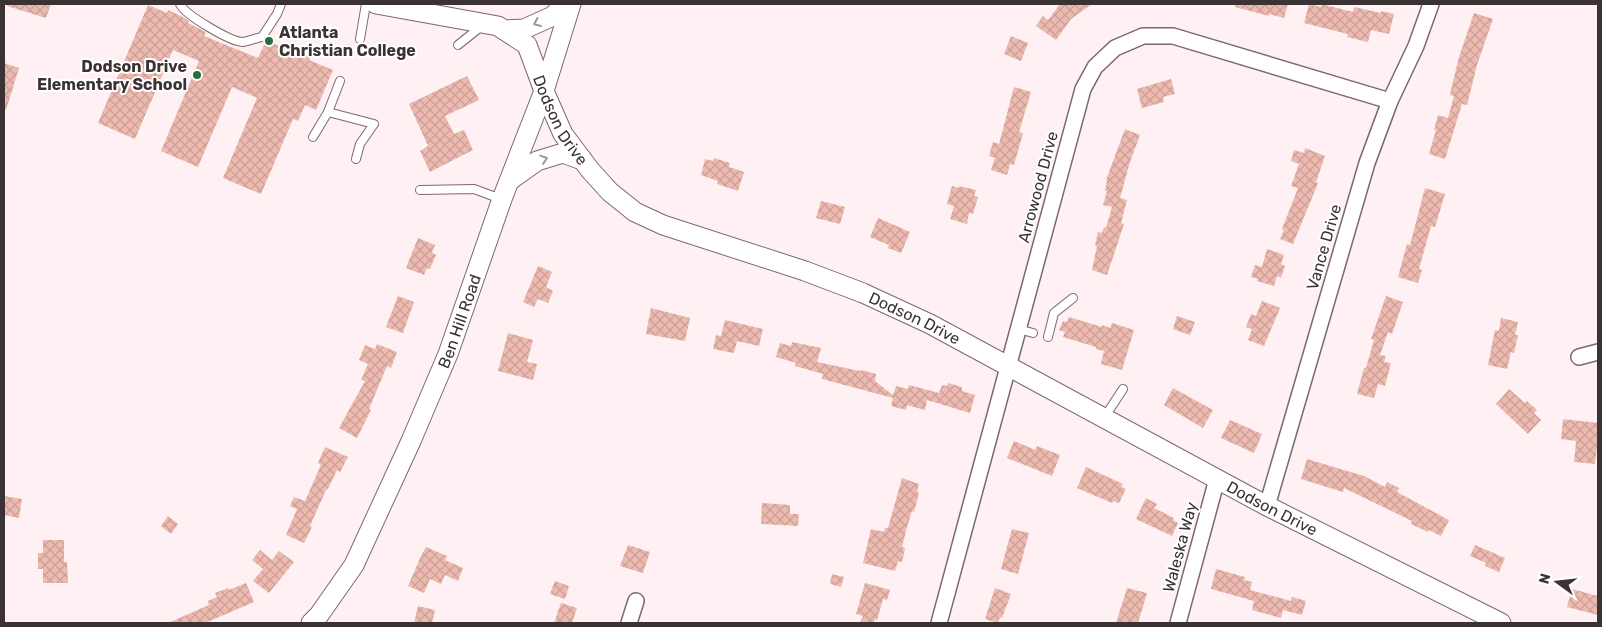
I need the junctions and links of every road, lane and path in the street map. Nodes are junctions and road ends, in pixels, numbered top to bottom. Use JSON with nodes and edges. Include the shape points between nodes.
{"nodes":[{"id":1,"x":180,"y":4,"type":"edge"},
{"id":2,"x":280,"y":4,"type":"edge"},
{"id":3,"x":366,"y":4,"type":"edge"},
{"id":4,"x":376,"y":4,"type":"edge"},
{"id":5,"x":564,"y":4,"type":"edge"},
{"id":6,"x":571,"y":4,"type":"edge"},
{"id":7,"x":1431,"y":4,"type":"edge"},
{"id":8,"x":484,"y":24,"type":"junction"},
{"id":9,"x":504,"y":30,"type":"junction"},
{"id":10,"x":360,"y":39,"type":"dead end"},
{"id":11,"x":458,"y":45,"type":"dead end"},
{"id":12,"x":340,"y":81,"type":"dead end"},
{"id":13,"x":544,"y":91,"type":"junction"},
{"id":14,"x":1390,"y":101,"type":"junction"},
{"id":15,"x":328,"y":112,"type":"junction"},
{"id":16,"x":313,"y":137,"type":"dead end"},
{"id":17,"x":356,"y":159,"type":"dead end"},
{"id":18,"x":582,"y":160,"type":"junction"},
{"id":19,"x":509,"y":181,"type":"junction"},
{"id":20,"x":420,"y":190,"type":"dead end"},
{"id":21,"x":502,"y":199,"type":"junction"},
{"id":22,"x":1073,"y":298,"type":"dead end"},
{"id":23,"x":1018,"y":329,"type":"junction"},
{"id":24,"x":1033,"y":333,"type":"dead end"},
{"id":25,"x":1048,"y":337,"type":"dead end"},
{"id":26,"x":1598,"y":352,"type":"edge"},
{"id":27,"x":1578,"y":357,"type":"dead end"},
{"id":28,"x":1008,"y":366,"type":"junction"},
{"id":29,"x":1123,"y":389,"type":"dead end"},
{"id":30,"x":1104,"y":418,"type":"junction"},
{"id":31,"x":1217,"y":479,"type":"junction"},
{"id":32,"x":1267,"y":506,"type":"junction"},
{"id":33,"x":636,"y":601,"type":"dead end"},
{"id":34,"x":311,"y":623,"type":"edge"},
{"id":35,"x":629,"y":623,"type":"edge"},
{"id":36,"x":939,"y":623,"type":"edge"},
{"id":37,"x":1178,"y":623,"type":"edge"},
{"id":38,"x":1501,"y":623,"type":"edge"}],
"edges":[{"from":1,"to":2,"type":"lane","via":[[205,26],[242,42],[262,37]]},
{"from":3,"to":10,"type":"lane"},
{"from":4,"to":8,"type":"street","name":"Dodson Drive"},
{"from":5,"to":9,"type":"street","one_way":true,"via":[[553,16],[524,29]]},
{"from":6,"to":13,"type":"street","name":"Ben Hill Road"},
{"from":7,"to":14,"type":"street","name":"Vance Drive","via":[[1416,46]]},
{"from":8,"to":9,"type":"street","name":"Dodson Drive"},
{"from":8,"to":11,"type":"lane"},
{"from":9,"to":13,"type":"street","name":"Dodson Drive","via":[[527,45]]},
{"from":12,"to":15,"type":"lane"},
{"from":13,"to":18,"type":"street","name":"Dodson Drive","via":[[563,134]]},
{"from":13,"to":19,"type":"street","name":"Ben Hill Road"},
{"from":14,"to":23,"type":"street","name":"Arrowood Drive","via":[[1173,36],[1143,36],[1115,48],[1095,67],[1083,89]]},
{"from":14,"to":32,"type":"street","name":"Vance Drive","via":[[1367,163]]},
{"from":15,"to":16,"type":"lane"},
{"from":15,"to":17,"type":"lane","via":[[374,124],[360,144]]},
{"from":19,"to":18,"type":"street","one_way":true,"via":[[536,161],[563,153]]},
{"from":18,"to":28,"type":"street","name":"Dodson Drive","via":[[610,192],[635,212],[663,225],[805,271],[863,294],[930,324]]},
{"from":19,"to":21,"type":"street","name":"Ben Hill Road"},
{"from":20,"to":21,"type":"lane","via":[[474,190]]},
{"from":21,"to":34,"type":"street","name":"Ben Hill Road","via":[[448,354],[407,450],[354,565]]},
{"from":22,"to":25,"type":"lane","via":[[1054,313]]},
{"from":23,"to":24,"type":"lane"},
{"from":23,"to":28,"type":"street","name":"Arrowood Drive"},
{"from":26,"to":27,"type":"street"},
{"from":28,"to":30,"type":"street","name":"Dodson Drive"},
{"from":28,"to":36,"type":"street","name":"Arrowood Drive"},
{"from":29,"to":30,"type":"lane"},
{"from":30,"to":31,"type":"street","name":"Dodson Drive"},
{"from":31,"to":32,"type":"street","name":"Dodson Drive"},
{"from":31,"to":37,"type":"street","name":"Waleska Way"},
{"from":32,"to":38,"type":"street","name":"Dodson Drive"},
{"from":33,"to":35,"type":"street"}]}
